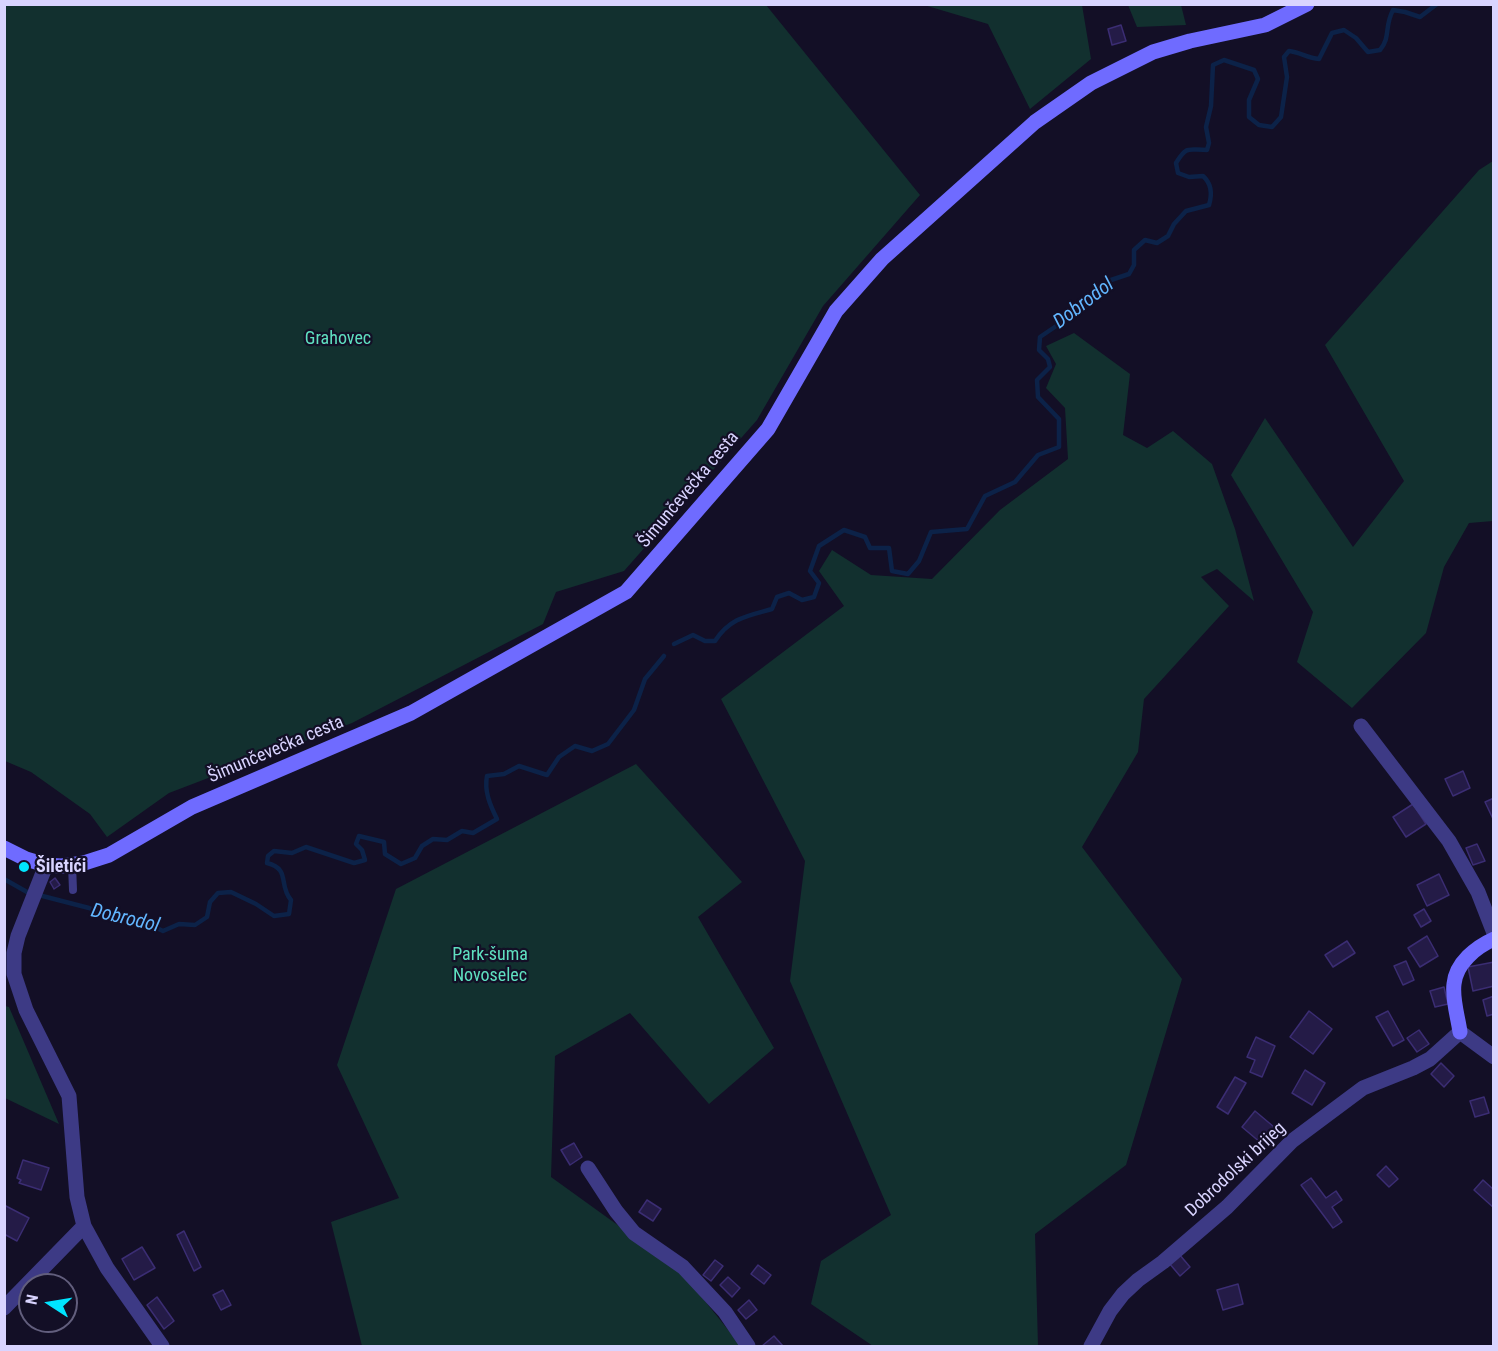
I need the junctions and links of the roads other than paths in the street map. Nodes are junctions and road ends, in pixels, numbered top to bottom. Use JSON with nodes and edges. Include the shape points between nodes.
{"nodes":[{"id":1,"x":1308,"y":4,"type":"edge"},
{"id":2,"x":1361,"y":726,"type":"dead end"},
{"id":3,"x":4,"y":848,"type":"edge"},
{"id":4,"x":46,"y":865,"type":"junction"},
{"id":5,"x":72,"y":865,"type":"junction"},
{"id":6,"x":73,"y":890,"type":"dead end"},
{"id":7,"x":1494,"y":933,"type":"edge"},
{"id":8,"x":1494,"y":939,"type":"edge"},
{"id":9,"x":1460,"y":1032,"type":"junction"},
{"id":10,"x":1494,"y":1057,"type":"edge"},
{"id":11,"x":588,"y":1168,"type":"dead end"},
{"id":12,"x":84,"y":1226,"type":"junction"},
{"id":13,"x":4,"y":1308,"type":"edge"},
{"id":14,"x":162,"y":1347,"type":"edge"},
{"id":15,"x":748,"y":1347,"type":"edge"},
{"id":16,"x":1091,"y":1347,"type":"edge"}],
"edges":[{"from":1,"to":5,"type":"street","name":"Šimunčevečka cesta","via":[[1265,25],[1153,52],[1091,83],[1035,122],[882,259],[836,310],[768,429],[626,592],[411,713],[192,807],[109,855]]},
{"from":2,"to":7,"type":"street","via":[[1449,841],[1478,892]]},
{"from":3,"to":4,"type":"street","name":"Šimunčevečka cesta"},
{"from":4,"to":5,"type":"street","name":"Šimunčevečka cesta"},
{"from":4,"to":12,"type":"street","via":[[18,936],[14,974],[26,1010],[69,1096],[77,1197]]},
{"from":5,"to":6,"type":"lane"},
{"from":8,"to":9,"type":"street","via":[[1465,959],[1456,974]]},
{"from":9,"to":10,"type":"street"},
{"from":9,"to":16,"type":"street","name":"Dobrodolski brijeg","via":[[1430,1059],[1363,1088],[1292,1141],[1227,1207],[1124,1294]]},
{"from":11,"to":15,"type":"street","via":[[634,1233],[683,1267],[725,1312]]},
{"from":12,"to":13,"type":"street"},
{"from":12,"to":14,"type":"street","via":[[107,1268]]}]}
